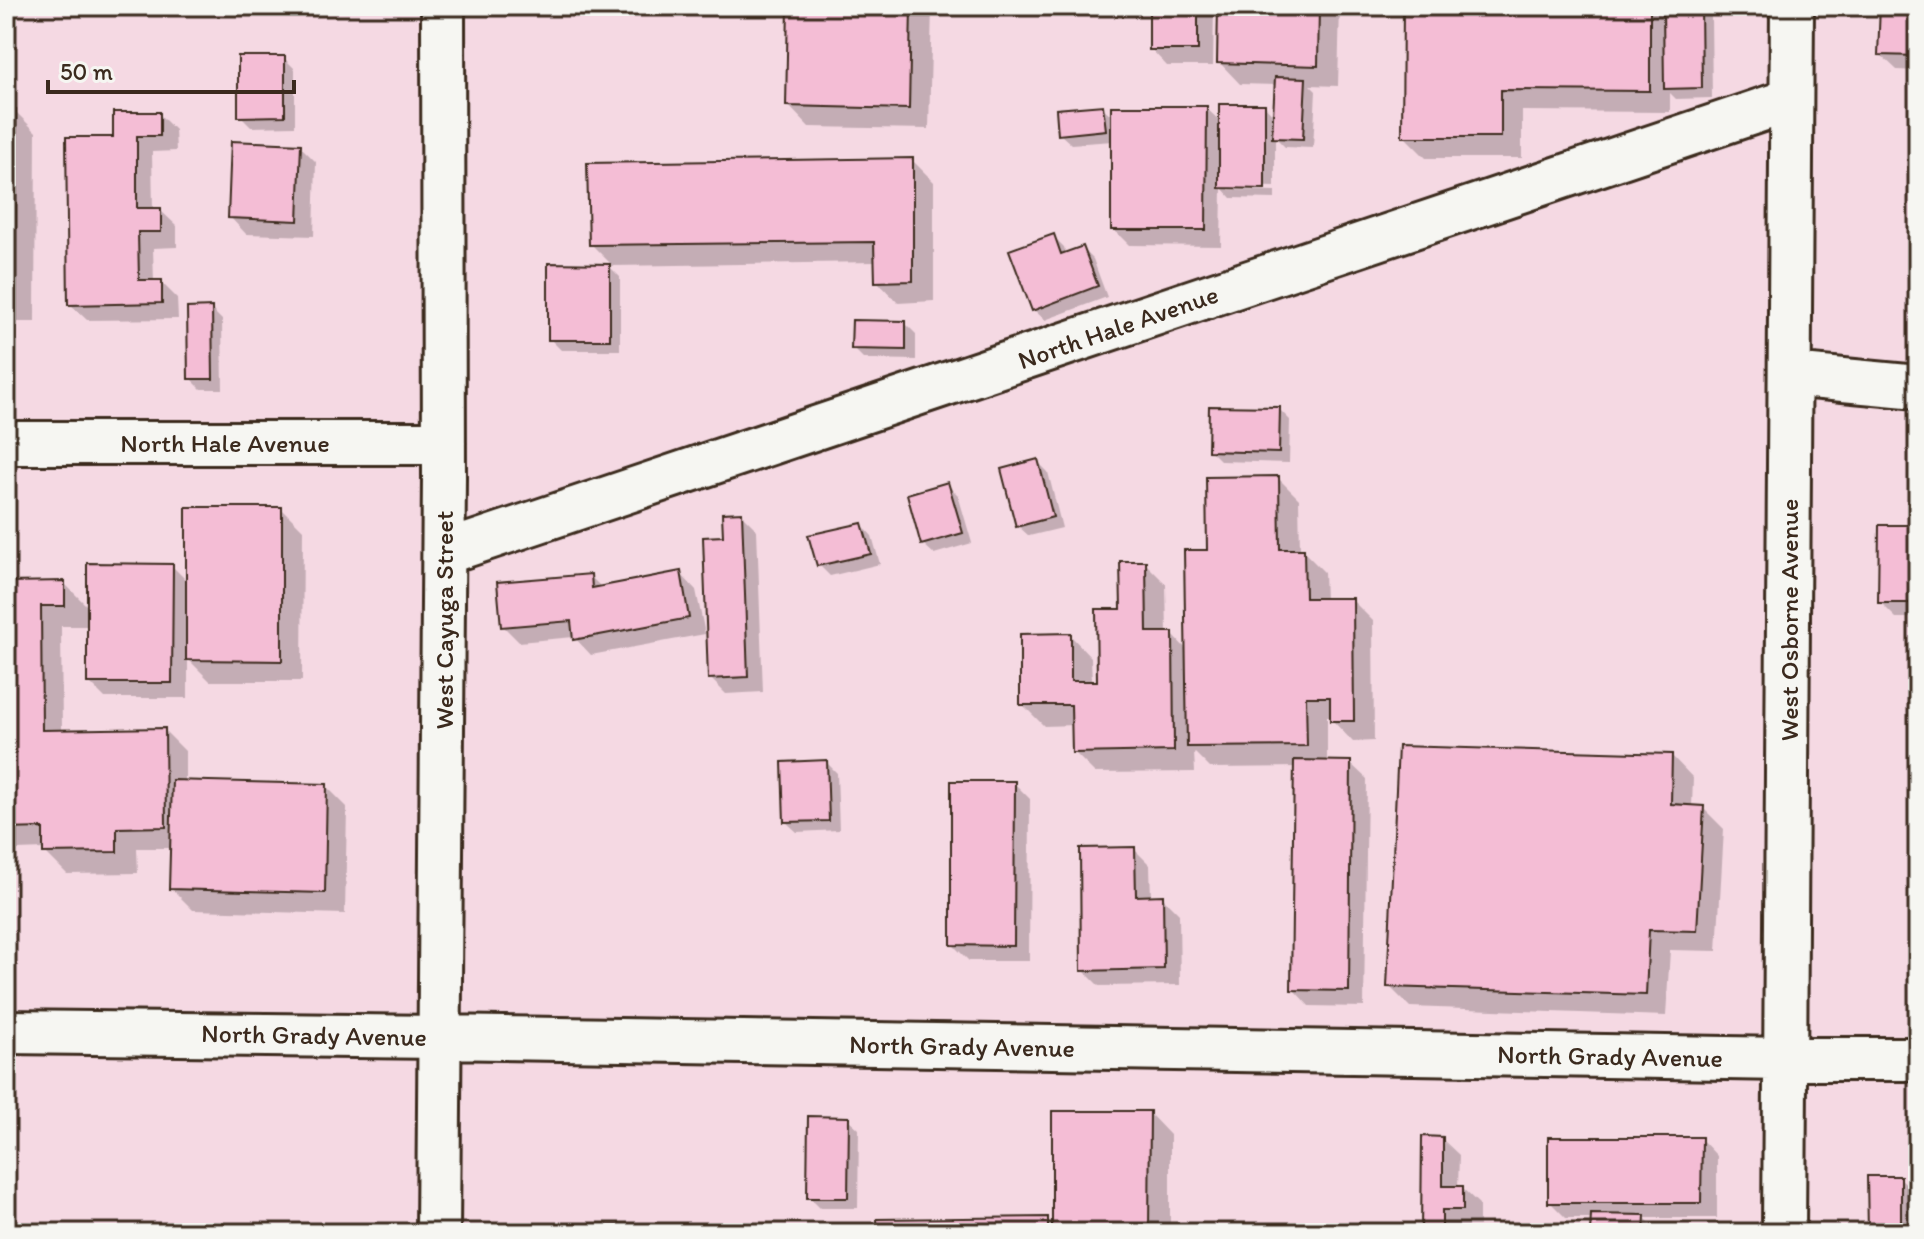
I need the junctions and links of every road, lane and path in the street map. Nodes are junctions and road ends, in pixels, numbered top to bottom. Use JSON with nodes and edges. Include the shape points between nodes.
{"nodes":[{"id":1,"x":443,"y":6,"type":"edge"},
{"id":2,"x":1792,"y":6,"type":"edge"},
{"id":3,"x":1791,"y":100,"type":"junction"},
{"id":4,"x":1790,"y":375,"type":"junction"},
{"id":5,"x":1918,"y":387,"type":"edge"},
{"id":6,"x":6,"y":443,"type":"edge"},
{"id":7,"x":444,"y":443,"type":"junction"},
{"id":8,"x":444,"y":553,"type":"junction"},
{"id":9,"x":6,"y":1032,"type":"edge"},
{"id":10,"x":441,"y":1037,"type":"junction"},
{"id":11,"x":1786,"y":1059,"type":"junction"},
{"id":12,"x":1918,"y":1059,"type":"edge"},
{"id":13,"x":438,"y":1233,"type":"edge"},
{"id":14,"x":1784,"y":1233,"type":"edge"}],
"edges":[{"from":1,"to":7,"type":"street","name":"West Cayuga Street"},
{"from":2,"to":3,"type":"street","name":"West Osborne Avenue"},
{"from":3,"to":4,"type":"street","name":"West Osborne Avenue"},
{"from":3,"to":8,"type":"street","name":"North Hale Avenue"},
{"from":4,"to":5,"type":"street"},
{"from":4,"to":11,"type":"street","name":"West Osborne Avenue"},
{"from":6,"to":7,"type":"street","name":"North Hale Avenue"},
{"from":7,"to":8,"type":"street","name":"West Cayuga Street"},
{"from":8,"to":10,"type":"street","name":"West Cayuga Street"},
{"from":9,"to":10,"type":"street","name":"North Grady Avenue"},
{"from":10,"to":11,"type":"street","name":"North Grady Avenue"},
{"from":10,"to":13,"type":"street","name":"West Cayuga Street"},
{"from":11,"to":12,"type":"street","name":"North Grady Avenue"},
{"from":11,"to":14,"type":"street","name":"West Osborne Avenue"}]}
